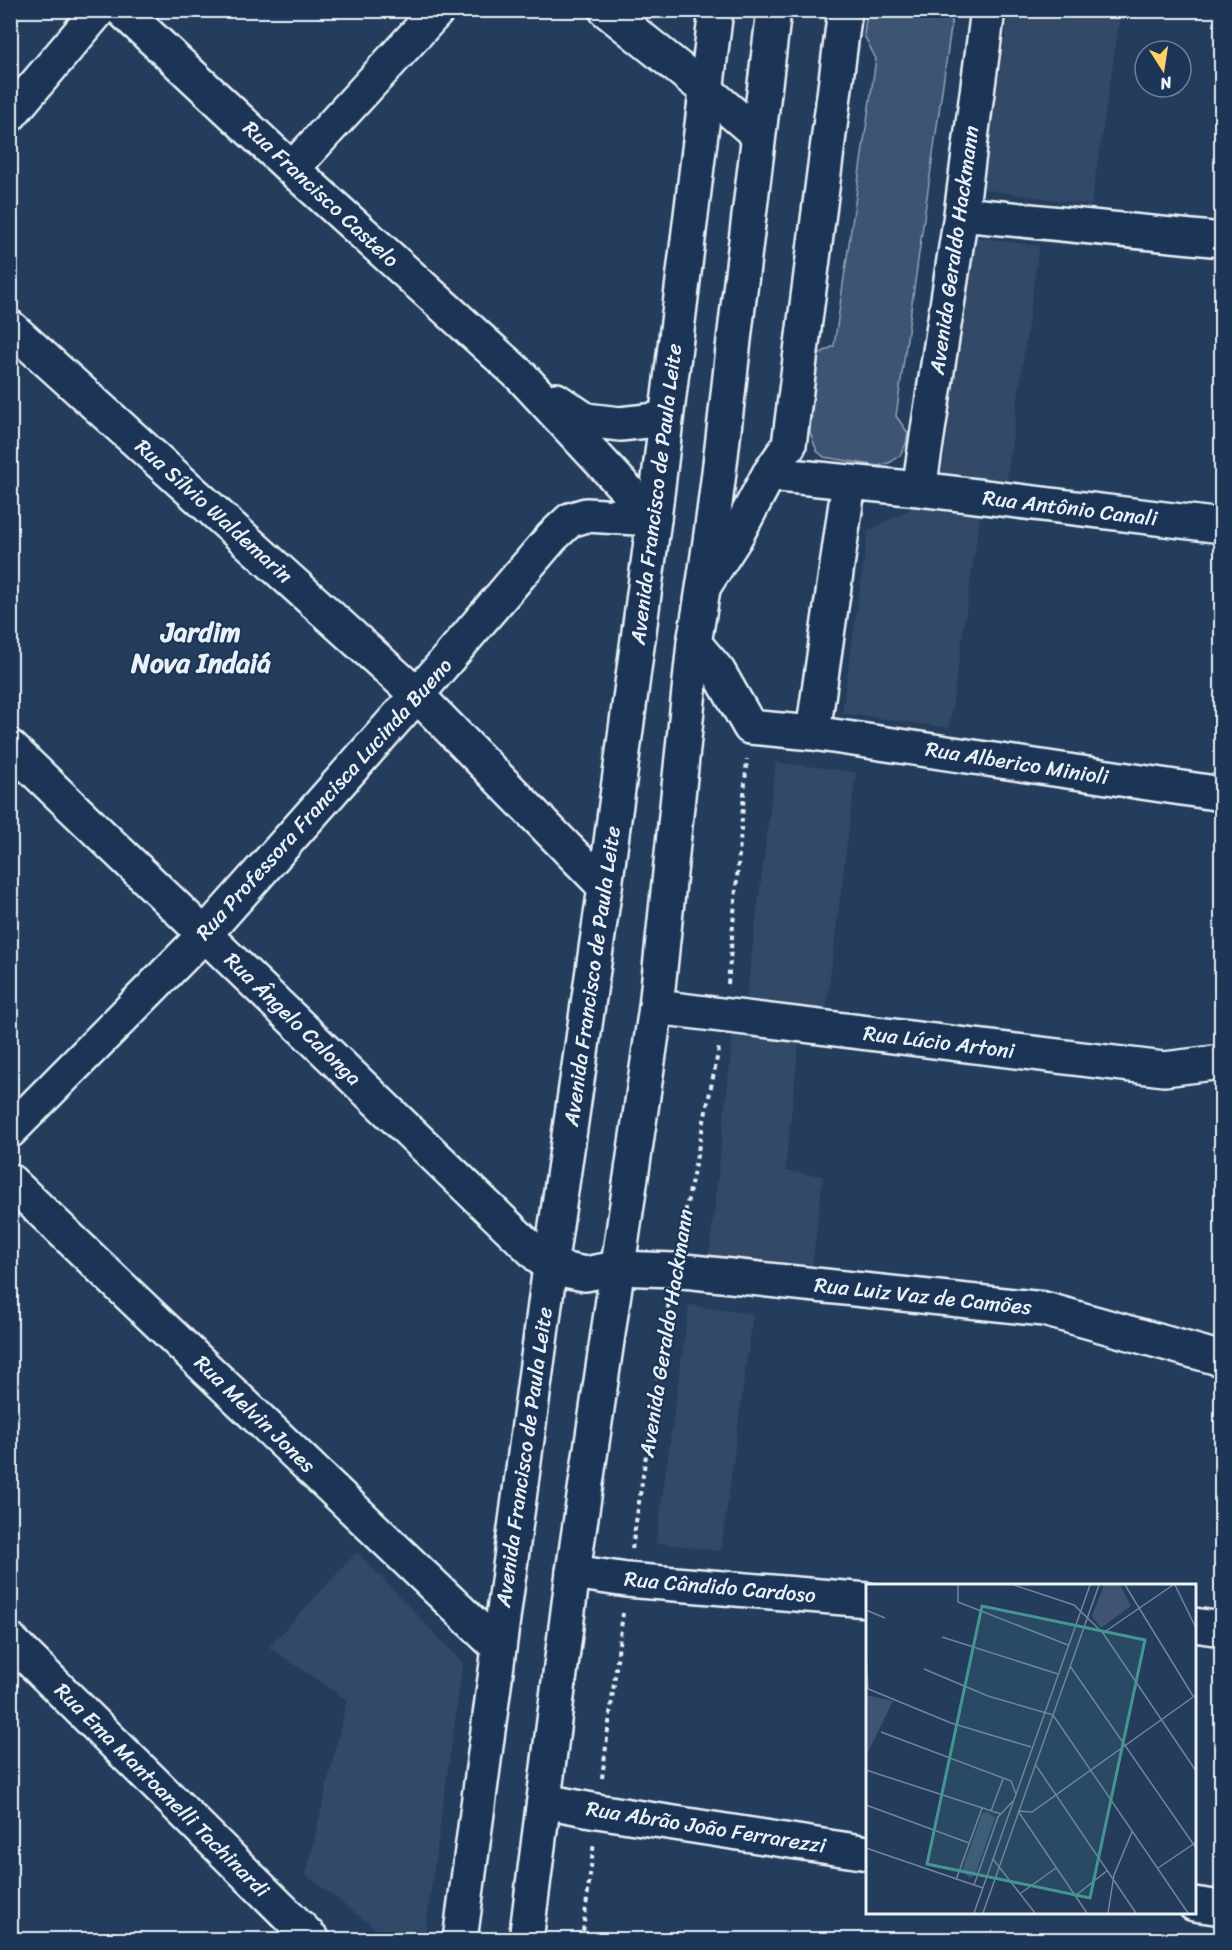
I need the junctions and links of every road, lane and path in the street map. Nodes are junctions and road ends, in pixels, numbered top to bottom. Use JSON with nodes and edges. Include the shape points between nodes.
{"nodes":[{"id":1,"x":99,"y":10,"type":"edge"},
{"id":2,"x":122,"y":10,"type":"edge"},
{"id":3,"x":438,"y":10,"type":"edge"},
{"id":4,"x":606,"y":10,"type":"edge"},
{"id":5,"x":716,"y":10,"type":"edge"},
{"id":6,"x":774,"y":10,"type":"edge"},
{"id":7,"x":845,"y":10,"type":"edge"},
{"id":8,"x":988,"y":10,"type":"edge"},
{"id":9,"x":706,"y":90,"type":"junction"},
{"id":10,"x":10,"y":115,"type":"edge"},
{"id":11,"x":758,"y":135,"type":"junction"},
{"id":12,"x":292,"y":168,"type":"junction"},
{"id":13,"x":961,"y":214,"type":"junction"},
{"id":14,"x":1221,"y":240,"type":"edge"},
{"id":15,"x":10,"y":327,"type":"edge"},
{"id":16,"x":522,"y":377,"type":"junction"},
{"id":17,"x":665,"y":419,"type":"junction"},
{"id":18,"x":769,"y":474,"type":"junction"},
{"id":19,"x":849,"y":482,"type":"junction"},
{"id":20,"x":919,"y":489,"type":"junction"},
{"id":21,"x":654,"y":519,"type":"junction"},
{"id":22,"x":1221,"y":526,"type":"edge"},
{"id":23,"x":704,"y":586,"type":"junction"},
{"id":24,"x":694,"y":642,"type":"junction"},
{"id":25,"x":417,"y":695,"type":"junction"},
{"id":26,"x":750,"y":727,"type":"junction"},
{"id":27,"x":813,"y":733,"type":"junction"},
{"id":28,"x":10,"y":747,"type":"edge"},
{"id":29,"x":1221,"y":794,"type":"edge"},
{"id":30,"x":605,"y":887,"type":"junction"},
{"id":31,"x":205,"y":934,"type":"junction"},
{"id":32,"x":656,"y":1007,"type":"junction"},
{"id":33,"x":725,"y":1016,"type":"junction"},
{"id":34,"x":1221,"y":1062,"type":"edge"},
{"id":35,"x":10,"y":1131,"type":"edge"},
{"id":36,"x":10,"y":1180,"type":"edge"},
{"id":37,"x":550,"y":1267,"type":"junction"},
{"id":38,"x":617,"y":1268,"type":"junction"},
{"id":39,"x":674,"y":1270,"type":"junction"},
{"id":40,"x":1221,"y":1359,"type":"edge"},
{"id":41,"x":573,"y":1572,"type":"junction"},
{"id":42,"x":627,"y":1580,"type":"junction"},
{"id":43,"x":866,"y":1600,"type":"edge"},
{"id":44,"x":1196,"y":1625,"type":"edge"},
{"id":45,"x":1221,"y":1629,"type":"edge"},
{"id":46,"x":10,"y":1640,"type":"edge"},
{"id":47,"x":499,"y":1648,"type":"junction"},
{"id":48,"x":545,"y":1801,"type":"junction"},
{"id":49,"x":597,"y":1811,"type":"junction"},
{"id":50,"x":866,"y":1853,"type":"edge"},
{"id":51,"x":1196,"y":1904,"type":"edge"},
{"id":52,"x":1221,"y":1908,"type":"edge"},
{"id":53,"x":313,"y":1940,"type":"edge"},
{"id":54,"x":460,"y":1940,"type":"edge"},
{"id":55,"x":526,"y":1940,"type":"edge"},
{"id":56,"x":582,"y":1940,"type":"edge"}],
"edges":[{"from":1,"to":10,"type":"street"},
{"from":2,"to":12,"type":"street","name":"Rua Francisco Castelo"},
{"from":3,"to":12,"type":"street"},
{"from":4,"to":9,"type":"street"},
{"from":5,"to":9,"type":"street","name":"Avenida Francisco de Paula Leite"},
{"from":6,"to":11,"type":"street"},
{"from":7,"to":18,"type":"street","via":[[789,445]]},
{"from":8,"to":13,"type":"street","name":"Avenida Geraldo Hackmann"},
{"from":9,"to":11,"type":"street"},
{"from":9,"to":17,"type":"street","name":"Avenida Francisco de Paula Leite"},
{"from":11,"to":23,"type":"street"},
{"from":12,"to":16,"type":"street","name":"Rua Francisco Castelo"},
{"from":13,"to":14,"type":"street"},
{"from":13,"to":20,"type":"street","name":"Avenida Geraldo Hackmann"},
{"from":15,"to":25,"type":"street","name":"Rua Sílvio Waldemarin"},
{"from":16,"to":17,"type":"street","name":"Rua Francisco Castelo","via":[[586,420],[620,424]]},
{"from":16,"to":21,"type":"street","name":"Rua Francisco Castelo"},
{"from":17,"to":21,"type":"street","name":"Avenida Francisco de Paula Leite"},
{"from":18,"to":19,"type":"street","name":"Rua Antônio Canali"},
{"from":18,"to":23,"type":"street"},
{"from":19,"to":20,"type":"street","name":"Rua Antônio Canali"},
{"from":19,"to":27,"type":"street"},
{"from":20,"to":22,"type":"street","name":"Rua Antônio Canali"},
{"from":21,"to":25,"type":"street","name":"Rua Professora Francisca Lucinda Bueno","via":[[586,515],[570,520]]},
{"from":21,"to":30,"type":"street","name":"Avenida Francisco de Paula Leite"},
{"from":23,"to":24,"type":"street"},
{"from":24,"to":26,"type":"street","via":[[718,671]]},
{"from":24,"to":32,"type":"street"},
{"from":25,"to":30,"type":"street","name":"Rua Sílvio Waldemarin"},
{"from":25,"to":31,"type":"street","name":"Rua Professora Francisca Lucinda Bueno"},
{"from":26,"to":27,"type":"street","name":"Rua Alberico Minioli"},
{"from":26,"to":33,"type":"path","name":"Avenida Geraldo Hackmann"},
{"from":27,"to":29,"type":"street","name":"Rua Alberico Minioli"},
{"from":28,"to":31,"type":"street","name":"Rua Ângelo Calonga"},
{"from":30,"to":37,"type":"street","name":"Avenida Francisco de Paula Leite"},
{"from":31,"to":35,"type":"street","name":"Rua Professora Francisca Lucinda Bueno"},
{"from":31,"to":37,"type":"street","name":"Rua Ângelo Calonga"},
{"from":32,"to":33,"type":"street","name":"Rua Lúcio Artoni"},
{"from":32,"to":38,"type":"street"},
{"from":33,"to":34,"type":"street","name":"Rua Lúcio Artoni","via":[[1164,1069]]},
{"from":33,"to":39,"type":"path","name":"Avenida Geraldo Hackmann"},
{"from":36,"to":47,"type":"street","name":"Rua Melvin Jones"},
{"from":37,"to":38,"type":"street","name":"Rua Luiz Vaz de Camões","via":[[585,1274]]},
{"from":37,"to":47,"type":"street","name":"Avenida Francisco de Paula Leite"},
{"from":38,"to":39,"type":"street","name":"Rua Luiz Vaz de Camões"},
{"from":38,"to":41,"type":"street"},
{"from":39,"to":40,"type":"street","name":"Rua Luiz Vaz de Camões","via":[[1044,1309]]},
{"from":39,"to":42,"type":"path","name":"Avenida Geraldo Hackmann"},
{"from":41,"to":42,"type":"street","name":"Rua Cândido Cardoso"},
{"from":41,"to":48,"type":"street"},
{"from":42,"to":43,"type":"street","name":"Rua Cândido Cardoso"},
{"from":42,"to":49,"type":"path","name":"Avenida Geraldo Hackmann"},
{"from":44,"to":45,"type":"street"},
{"from":46,"to":53,"type":"street","name":"Rua Ema Mantoanelli Tachinardi"},
{"from":47,"to":54,"type":"street","name":"Avenida Francisco de Paula Leite"},
{"from":48,"to":49,"type":"street","name":"Rua Abrão João Ferrarezzi"},
{"from":48,"to":55,"type":"street"},
{"from":49,"to":50,"type":"street","name":"Rua Abrão João Ferrarezzi"},
{"from":49,"to":56,"type":"path","name":"Avenida Geraldo Hackmann"},
{"from":51,"to":52,"type":"street"}]}
